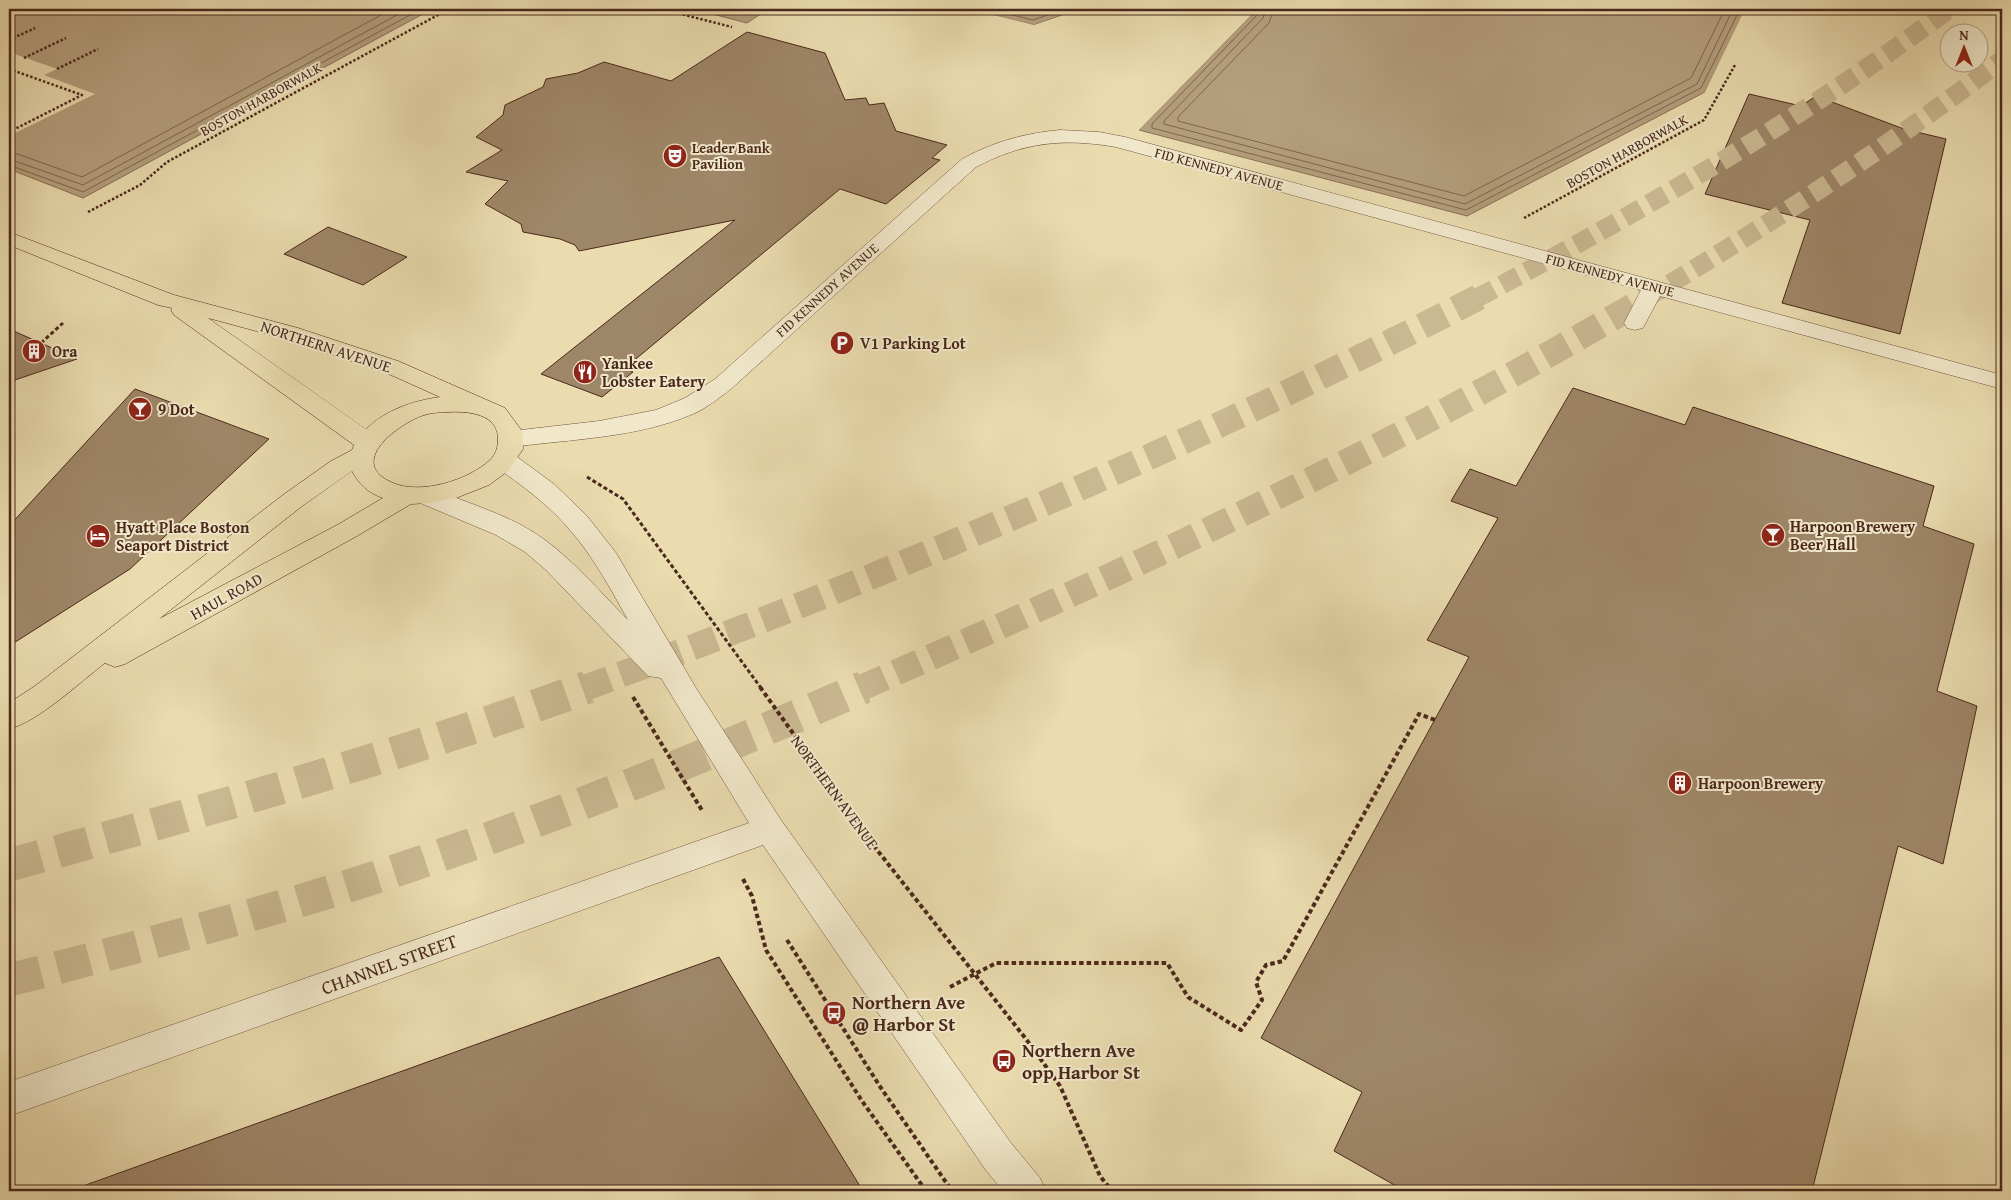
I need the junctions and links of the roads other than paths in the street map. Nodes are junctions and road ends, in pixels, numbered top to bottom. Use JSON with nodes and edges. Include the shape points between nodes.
{"nodes":[{"id":1,"x":9,"y":238,"type":"edge"},
{"id":2,"x":1654,"y":287,"type":"junction"},
{"id":3,"x":166,"y":300,"type":"junction"},
{"id":4,"x":1635,"y":323,"type":"tunnel mouth"},
{"id":5,"x":2002,"y":382,"type":"edge"},
{"id":6,"x":481,"y":406,"type":"junction"},
{"id":7,"x":365,"y":448,"type":"junction"},
{"id":8,"x":508,"y":449,"type":"junction"},
{"id":9,"x":416,"y":496,"type":"junction"},
{"id":10,"x":45,"y":694,"type":"junction"},
{"id":11,"x":686,"y":696,"type":"junction"},
{"id":12,"x":9,"y":718,"type":"edge"},
{"id":13,"x":770,"y":829,"type":"junction"},
{"id":14,"x":9,"y":1099,"type":"edge"},
{"id":15,"x":1027,"y":1191,"type":"edge"}],
"edges":[{"from":1,"to":3,"type":"main road","name":"NORTHERN AVENUE"},
{"from":2,"to":4,"type":"street"},
{"from":2,"to":5,"type":"street","name":"FID KENNEDY AVENUE"},
{"from":2,"to":8,"type":"street","name":"FID KENNEDY AVENUE","via":[[1118,141],[1084,136],[1049,137],[1005,146],[969,163],[723,384],[684,408],[666,415]]},
{"from":3,"to":6,"type":"main road","name":"NORTHERN AVENUE","via":[[290,333],[372,360]]},
{"from":3,"to":7,"type":"main road","name":"NORTHERN AVENUE"},
{"from":6,"to":7,"type":"main road","name":"NORTHERN AVENUE","via":[[449,404],[414,410],[390,422]]},
{"from":6,"to":8,"type":"main road","name":"NORTHERN AVENUE","via":[[496,413],[510,429]]},
{"from":7,"to":9,"type":"main road","name":"NORTHERN AVENUE","via":[[365,473],[373,484],[387,491]]},
{"from":7,"to":10,"type":"main road","name":"HAUL ROAD"},
{"from":8,"to":9,"type":"main road","name":"NORTHERN AVENUE","via":[[490,473],[472,484],[450,492]]},
{"from":8,"to":11,"type":"street","name":"NORTHERN AVENUE","via":[[578,522],[607,560]]},
{"from":9,"to":10,"type":"main road","name":"HAUL ROAD"},
{"from":9,"to":11,"type":"street","name":"NORTHERN AVENUE","via":[[505,529],[534,545]]},
{"from":10,"to":12,"type":"main road","name":"HAUL ROAD"},
{"from":11,"to":13,"type":"street","name":"NORTHERN AVENUE"},
{"from":13,"to":14,"type":"street","name":"CHANNEL STREET"},
{"from":13,"to":15,"type":"street","name":"NORTHERN AVENUE","via":[[998,1156]]}]}
